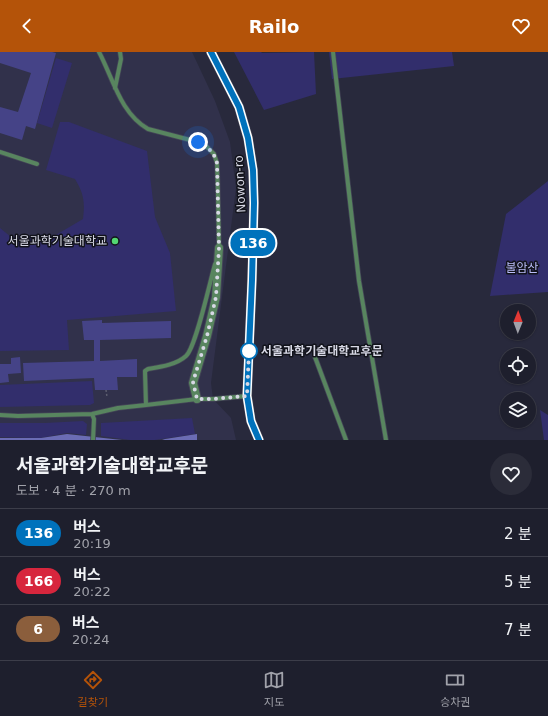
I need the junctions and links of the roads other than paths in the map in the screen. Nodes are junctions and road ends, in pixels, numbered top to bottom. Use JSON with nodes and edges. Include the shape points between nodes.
{"nodes":[{"id":1,"x":99,"y":52,"type":"edge"},
{"id":2,"x":120,"y":52,"type":"edge"},
{"id":3,"x":211,"y":52,"type":"edge"},
{"id":4,"x":332,"y":52,"type":"edge"},
{"id":5,"x":115,"y":88,"type":"junction"},
{"id":6,"x":0,"y":152,"type":"edge"},
{"id":7,"x":37,"y":164,"type":"dead end"},
{"id":8,"x":219,"y":248,"type":"junction"},
{"id":9,"x":315,"y":357,"type":"dead end"},
{"id":10,"x":247,"y":396,"type":"junction"},
{"id":11,"x":197,"y":399,"type":"junction"},
{"id":12,"x":146,"y":405,"type":"junction"},
{"id":13,"x":92,"y":414,"type":"junction"},
{"id":14,"x":0,"y":415,"type":"edge"},
{"id":15,"x":93,"y":440,"type":"edge"},
{"id":16,"x":259,"y":440,"type":"edge"},
{"id":17,"x":346,"y":440,"type":"edge"},
{"id":18,"x":386,"y":440,"type":"edge"}],
"edges":[{"from":1,"to":5,"type":"lane"},
{"from":2,"to":5,"type":"lane","via":[[122,59]]},
{"from":3,"to":10,"type":"main road","name":"Nowon-ro","via":[[239,107],[248,138],[253,170]]},
{"from":4,"to":18,"type":"lane","via":[[359,281]]},
{"from":5,"to":8,"type":"lane","via":[[141,125],[198,142],[214,154],[217,163]]},
{"from":6,"to":7,"type":"lane"},
{"from":8,"to":11,"type":"street","via":[[216,297],[193,382]]},
{"from":8,"to":12,"type":"lane","via":[[194,344],[186,356],[174,363],[148,368],[145,371]]},
{"from":9,"to":17,"type":"lane"},
{"from":10,"to":11,"type":"lane"},
{"from":10,"to":16,"type":"main road","name":"Nowon-ro","via":[[251,421]]},
{"from":11,"to":12,"type":"lane"},
{"from":12,"to":13,"type":"lane"},
{"from":13,"to":14,"type":"lane"},
{"from":13,"to":15,"type":"lane"}]}
